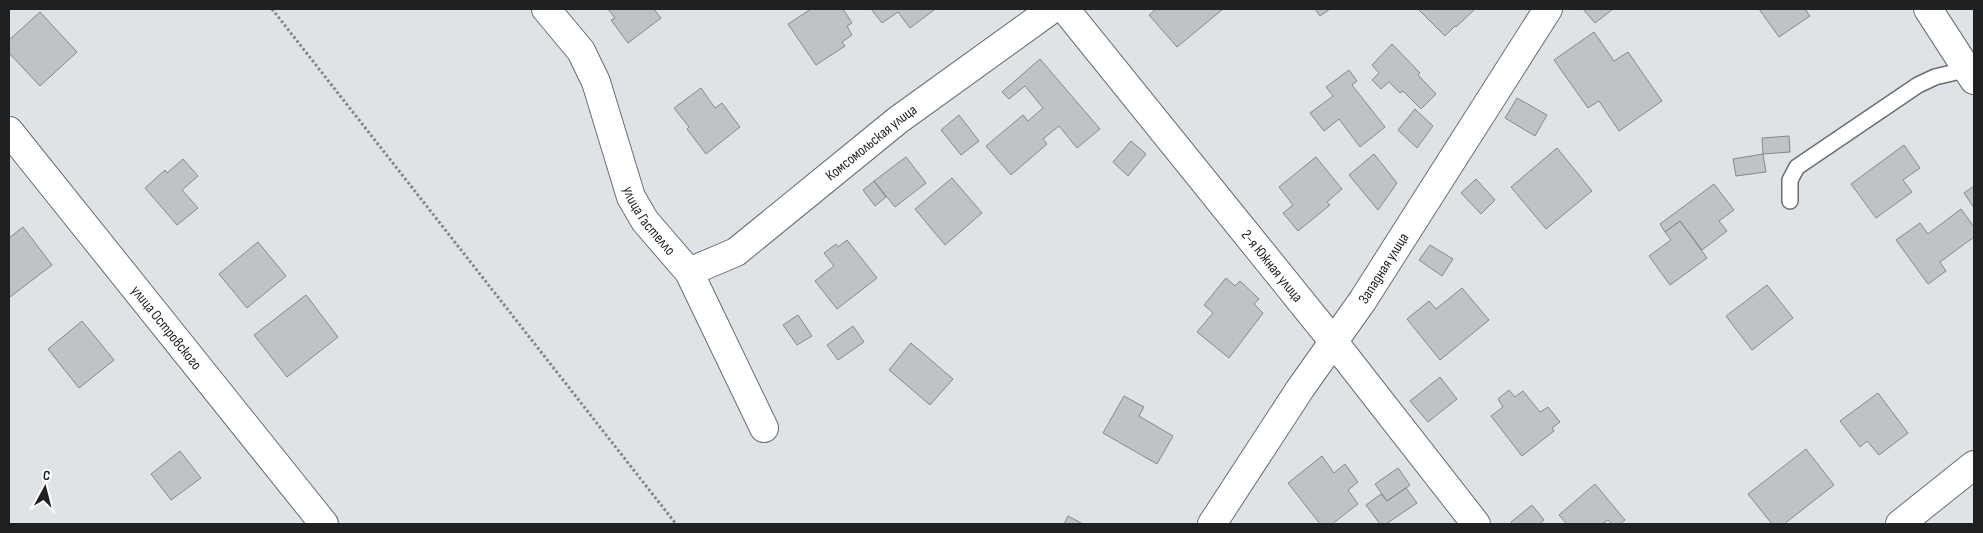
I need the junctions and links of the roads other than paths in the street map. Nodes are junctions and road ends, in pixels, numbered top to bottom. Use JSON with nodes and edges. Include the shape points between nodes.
{"nodes":[{"id":1,"x":546,"y":9,"type":"edge"},
{"id":2,"x":1052,"y":9,"type":"edge"},
{"id":3,"x":1065,"y":9,"type":"edge"},
{"id":4,"x":1548,"y":9,"type":"edge"},
{"id":5,"x":1928,"y":9,"type":"edge"},
{"id":6,"x":1972,"y":72,"type":"edge"},
{"id":7,"x":9,"y":131,"type":"edge"},
{"id":8,"x":1790,"y":201,"type":"dead end"},
{"id":9,"x":689,"y":272,"type":"junction"},
{"id":10,"x":1333,"y":341,"type":"junction"},
{"id":11,"x":764,"y":428,"type":"dead end"},
{"id":12,"x":1974,"y":464,"type":"edge"},
{"id":13,"x":324,"y":524,"type":"edge"},
{"id":14,"x":1212,"y":524,"type":"edge"},
{"id":15,"x":1476,"y":524,"type":"edge"},
{"id":16,"x":1900,"y":524,"type":"edge"}],
"edges":[{"from":1,"to":9,"type":"street","name":"улица Гастелло","via":[[581,51],[596,82],[632,197],[645,221]]},
{"from":2,"to":9,"type":"street","name":"Комсомольская улица","via":[[898,120],[736,252]]},
{"from":3,"to":10,"type":"street","name":"2-я Южная улица"},
{"from":4,"to":10,"type":"street","name":"Западная улица","via":[[1368,292]]},
{"from":5,"to":6,"type":"street"},
{"from":6,"to":8,"type":"lane","via":[[1935,78],[1918,85],[1797,167],[1790,180]]},
{"from":7,"to":13,"type":"street","name":"улица Островского"},
{"from":9,"to":11,"type":"street","name":"улица Гастелло"},
{"from":10,"to":14,"type":"street","name":"Западная улица"},
{"from":10,"to":15,"type":"street","name":"2-я Южная улица"},
{"from":12,"to":16,"type":"street"}]}
